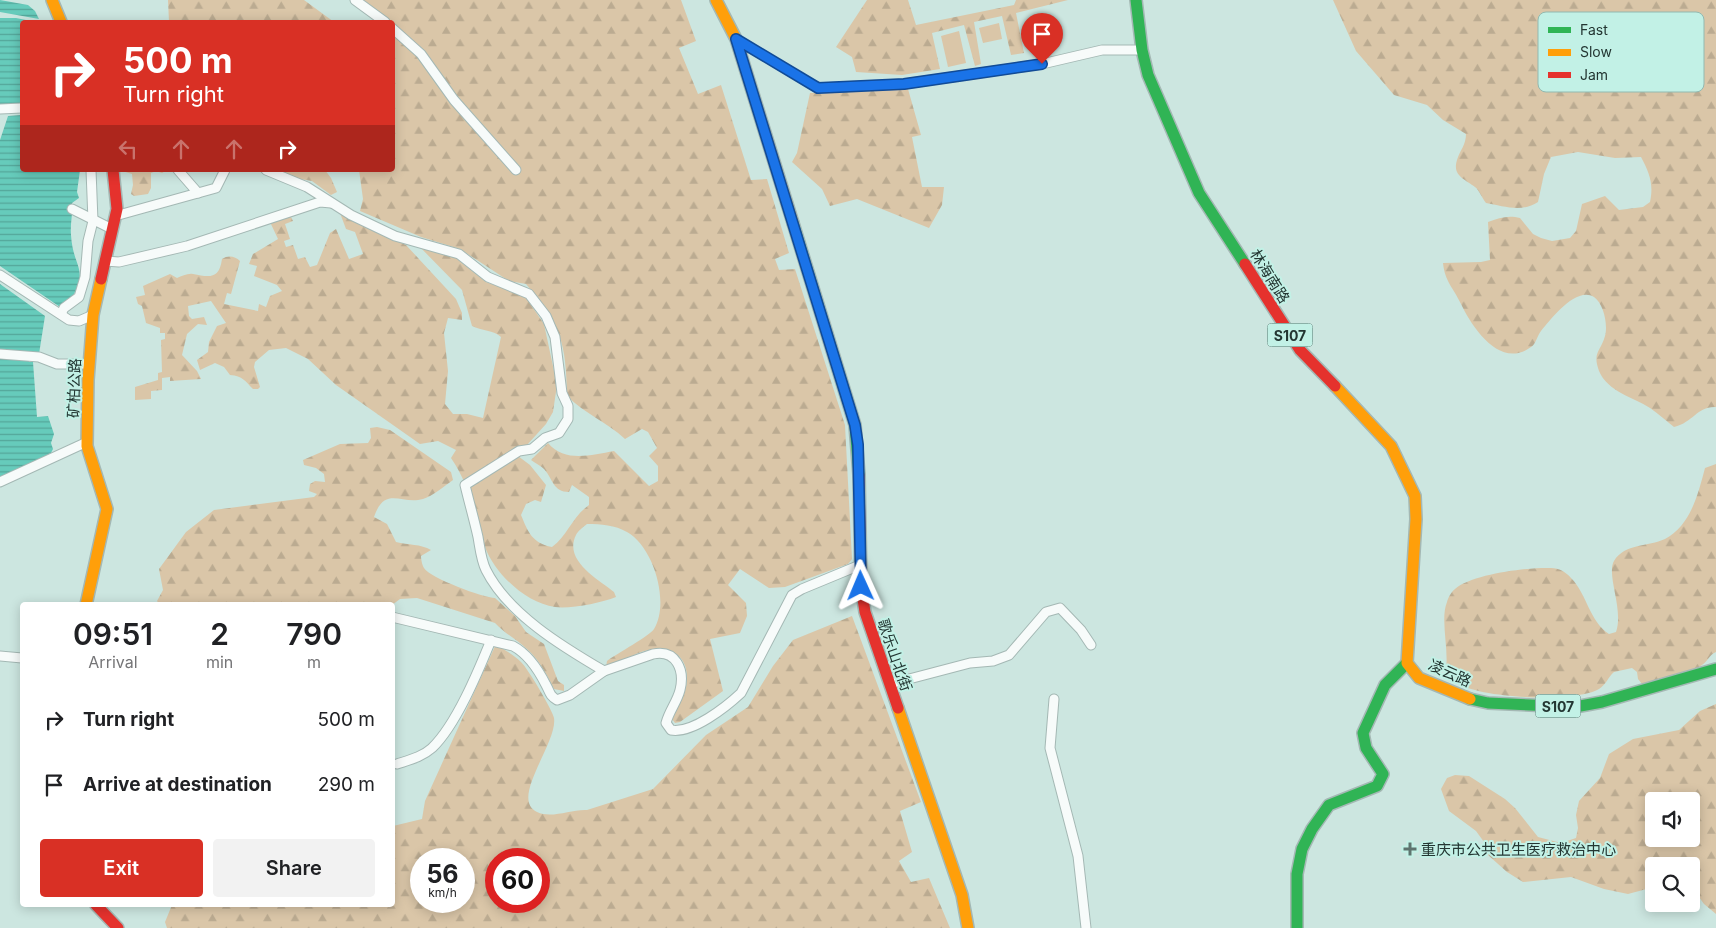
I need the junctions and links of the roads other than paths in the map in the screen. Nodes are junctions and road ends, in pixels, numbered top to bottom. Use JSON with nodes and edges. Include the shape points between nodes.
{"nodes":[{"id":1,"x":52,"y":0,"type":"edge"},
{"id":2,"x":355,"y":0,"type":"edge"},
{"id":3,"x":716,"y":0,"type":"edge"},
{"id":4,"x":1136,"y":0,"type":"edge"},
{"id":5,"x":60,"y":20,"type":"edge"},
{"id":6,"x":382,"y":20,"type":"edge"},
{"id":7,"x":395,"y":31,"type":"edge"},
{"id":8,"x":736,"y":39,"type":"junction"},
{"id":9,"x":1142,"y":50,"type":"junction"},
{"id":10,"x":20,"y":108,"type":"edge"},
{"id":11,"x":0,"y":109,"type":"edge"},
{"id":12,"x":516,"y":170,"type":"dead end"},
{"id":13,"x":91,"y":172,"type":"edge"},
{"id":14,"x":113,"y":172,"type":"edge"},
{"id":15,"x":180,"y":172,"type":"edge"},
{"id":16,"x":224,"y":172,"type":"edge"},
{"id":17,"x":271,"y":172,"type":"edge"},
{"id":18,"x":198,"y":193,"type":"junction"},
{"id":19,"x":333,"y":204,"type":"junction"},
{"id":20,"x":72,"y":209,"type":"dead end"},
{"id":21,"x":115,"y":216,"type":"junction"},
{"id":22,"x":93,"y":221,"type":"junction"},
{"id":23,"x":112,"y":229,"type":"junction"},
{"id":24,"x":105,"y":261,"type":"junction"},
{"id":25,"x":0,"y":275,"type":"edge"},
{"id":26,"x":84,"y":284,"type":"junction"},
{"id":27,"x":98,"y":292,"type":"junction"},
{"id":28,"x":60,"y":314,"type":"junction"},
{"id":29,"x":93,"y":315,"type":"junction"},
{"id":30,"x":0,"y":354,"type":"edge"},
{"id":31,"x":89,"y":364,"type":"junction"},
{"id":32,"x":88,"y":442,"type":"junction"},
{"id":33,"x":0,"y":482,"type":"edge"},
{"id":34,"x":860,"y":565,"type":"junction"},
{"id":35,"x":87,"y":602,"type":"edge"},
{"id":36,"x":395,"y":618,"type":"edge"},
{"id":37,"x":491,"y":640,"type":"junction"},
{"id":38,"x":1091,"y":645,"type":"dead end"},
{"id":39,"x":0,"y":656,"type":"edge"},
{"id":40,"x":20,"y":658,"type":"edge"},
{"id":41,"x":1407,"y":663,"type":"junction"},
{"id":42,"x":1716,"y":669,"type":"edge"},
{"id":43,"x":604,"y":671,"type":"junction"},
{"id":44,"x":890,"y":684,"type":"junction"},
{"id":45,"x":1054,"y":699,"type":"dead end"},
{"id":46,"x":397,"y":764,"type":"dead end"},
{"id":47,"x":98,"y":907,"type":"edge"},
{"id":48,"x":1297,"y":927,"type":"edge"},
{"id":49,"x":118,"y":928,"type":"edge"},
{"id":50,"x":968,"y":928,"type":"edge"},
{"id":51,"x":1086,"y":928,"type":"edge"}],
"edges":[{"from":1,"to":5,"type":"main road"},
{"from":2,"to":6,"type":"street"},
{"from":3,"to":8,"type":"main road","name":"歌乐山北街"},
{"from":4,"to":9,"type":"main road","name":"林海南路","number":"S107"},
{"from":7,"to":12,"type":"street","via":[[421,54],[454,100]]},
{"from":8,"to":9,"type":"street","via":[[818,88],[904,84],[1042,64],[1102,50]]},
{"from":8,"to":34,"type":"main road","name":"歌乐山北街","via":[[855,425]]},
{"from":9,"to":41,"type":"main road","name":"林海南路","number":"S107","via":[[1148,75],[1199,192],[1300,350],[1391,446],[1414,496],[1416,519]]},
{"from":10,"to":11,"type":"street"},
{"from":13,"to":22,"type":"street"},
{"from":14,"to":21,"type":"main road","name":"矿柏公路"},
{"from":15,"to":18,"type":"street"},
{"from":16,"to":18,"type":"street","via":[[216,188]]},
{"from":17,"to":19,"type":"street","via":[[307,187]]},
{"from":18,"to":21,"type":"street"},
{"from":19,"to":24,"type":"street","via":[[320,202],[187,246],[119,262]]},
{"from":19,"to":43,"type":"street","via":[[395,236],[459,254],[488,277],[529,294],[546,316],[555,337],[568,419],[558,433],[545,438],[532,449],[519,451],[465,485],[486,570],[502,594],[553,641]]},
{"from":20,"to":22,"type":"street"},
{"from":21,"to":23,"type":"main road","name":"矿柏公路"},
{"from":22,"to":23,"type":"street"},
{"from":22,"to":26,"type":"street"},
{"from":23,"to":24,"type":"main road","name":"矿柏公路"},
{"from":24,"to":27,"type":"main road","name":"矿柏公路"},
{"from":25,"to":28,"type":"street"},
{"from":26,"to":27,"type":"street"},
{"from":26,"to":28,"type":"street","via":[[79,297]]},
{"from":27,"to":29,"type":"main road","name":"矿柏公路"},
{"from":28,"to":29,"type":"street","via":[[69,320],[79,321]]},
{"from":29,"to":31,"type":"main road","name":"矿柏公路"},
{"from":30,"to":31,"type":"street","via":[[39,356],[58,364]]},
{"from":31,"to":32,"type":"main road","name":"矿柏公路"},
{"from":32,"to":33,"type":"street"},
{"from":32,"to":35,"type":"main road","name":"矿柏公路","via":[[107,509]]},
{"from":34,"to":43,"type":"street","via":[[792,595],[741,692],[730,703],[690,728],[678,732],[671,730],[666,723],[680,690],[680,669],[674,658],[660,652]]},
{"from":34,"to":44,"type":"main road","name":"歌乐山北街","via":[[865,612]]},
{"from":36,"to":37,"type":"street"},
{"from":37,"to":43,"type":"street","via":[[525,653],[550,696],[557,700],[570,695]]},
{"from":37,"to":46,"type":"street","via":[[447,730],[422,755]]},
{"from":38,"to":44,"type":"street","via":[[1060,608],[1046,612],[1009,655]]},
{"from":39,"to":40,"type":"street"},
{"from":41,"to":42,"type":"main road","name":"凌云路","number":"S107","via":[[1419,678],[1471,699],[1488,703],[1575,707]]},
{"from":41,"to":48,"type":"main road","name":"凌云路","via":[[1385,685],[1363,733],[1366,748],[1383,774],[1377,786],[1329,804],[1302,849]]},
{"from":44,"to":50,"type":"main road","name":"歌乐山北街","via":[[962,895]]},
{"from":45,"to":51,"type":"street","via":[[1050,748],[1078,856]]},
{"from":47,"to":49,"type":"main road"}]}
